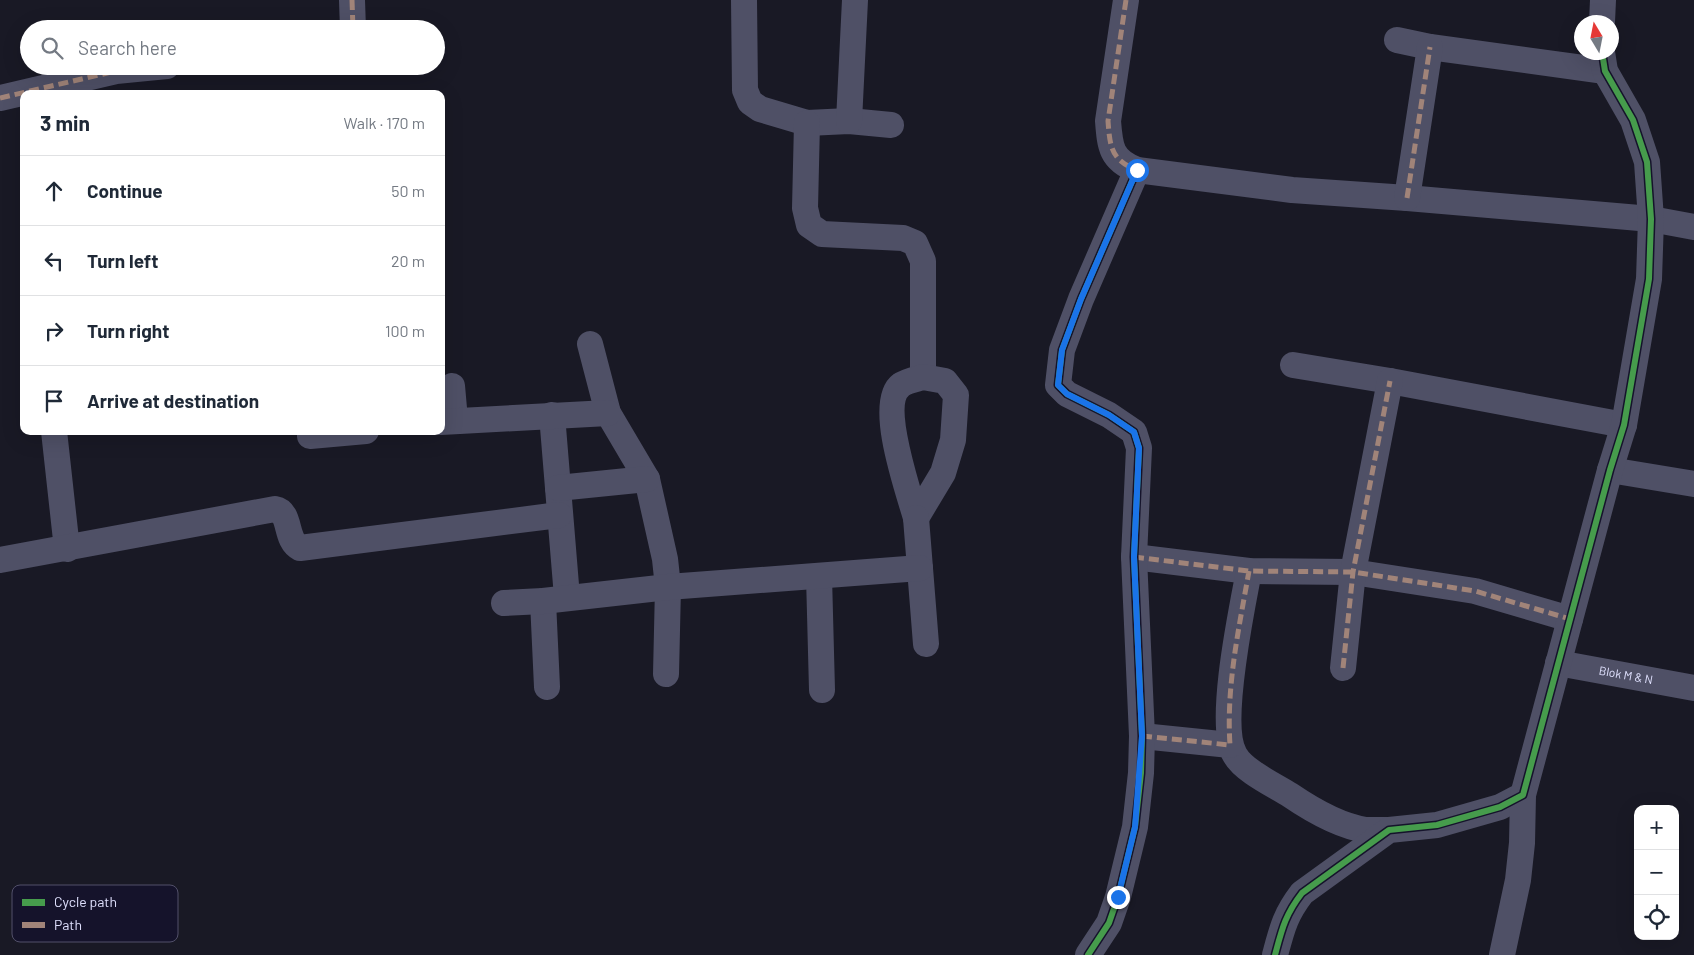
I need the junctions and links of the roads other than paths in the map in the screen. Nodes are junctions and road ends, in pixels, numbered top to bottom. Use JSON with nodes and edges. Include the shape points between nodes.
{"nodes":[{"id":1,"x":352,"y":0,"type":"edge"},
{"id":2,"x":744,"y":0,"type":"edge"},
{"id":3,"x":855,"y":0,"type":"edge"},
{"id":4,"x":1126,"y":0,"type":"edge"},
{"id":5,"x":1603,"y":0,"type":"edge"},
{"id":6,"x":1602,"y":15,"type":"edge"},
{"id":7,"x":353,"y":20,"type":"edge"},
{"id":8,"x":1397,"y":40,"type":"dead end"},
{"id":9,"x":1430,"y":47,"type":"junction"},
{"id":10,"x":1603,"y":62,"type":"edge"},
{"id":11,"x":99,"y":75,"type":"edge"},
{"id":12,"x":34,"y":90,"type":"edge"},
{"id":13,"x":20,"y":93,"type":"edge"},
{"id":14,"x":0,"y":98,"type":"edge"},
{"id":15,"x":849,"y":121,"type":"junction"},
{"id":16,"x":808,"y":123,"type":"junction"},
{"id":17,"x":891,"y":125,"type":"dead end"},
{"id":18,"x":1137,"y":170,"type":"junction"},
{"id":19,"x":1407,"y":198,"type":"junction"},
{"id":20,"x":1651,"y":219,"type":"junction"},
{"id":21,"x":1694,"y":227,"type":"edge"},
{"id":22,"x":590,"y":344,"type":"dead end"},
{"id":23,"x":1293,"y":365,"type":"dead end"},
{"id":24,"x":923,"y":377,"type":"junction"},
{"id":25,"x":1390,"y":381,"type":"junction"},
{"id":26,"x":452,"y":386,"type":"dead end"},
{"id":27,"x":608,"y":413,"type":"junction"},
{"id":28,"x":552,"y":415,"type":"junction"},
{"id":29,"x":448,"y":421,"type":"edge"},
{"id":30,"x":1624,"y":425,"type":"junction"},
{"id":31,"x":54,"y":435,"type":"edge"},
{"id":32,"x":322,"y":435,"type":"edge"},
{"id":33,"x":310,"y":436,"type":"dead end"},
{"id":34,"x":1610,"y":470,"type":"junction"},
{"id":35,"x":647,"y":479,"type":"junction"},
{"id":36,"x":1694,"y":484,"type":"edge"},
{"id":37,"x":558,"y":488,"type":"junction"},
{"id":38,"x":559,"y":515,"type":"junction"},
{"id":39,"x":916,"y":518,"type":"junction"},
{"id":40,"x":67,"y":549,"type":"junction"},
{"id":41,"x":1134,"y":557,"type":"junction"},
{"id":42,"x":0,"y":560,"type":"edge"},
{"id":43,"x":920,"y":568,"type":"junction"},
{"id":44,"x":1249,"y":571,"type":"junction"},
{"id":45,"x":1353,"y":572,"type":"junction"},
{"id":46,"x":819,"y":576,"type":"junction"},
{"id":47,"x":668,"y":587,"type":"junction"},
{"id":48,"x":555,"y":599,"type":"junction"},
{"id":49,"x":504,"y":603,"type":"dead end"},
{"id":50,"x":1570,"y":619,"type":"junction"},
{"id":51,"x":926,"y":644,"type":"dead end"},
{"id":52,"x":1558,"y":663,"type":"junction"},
{"id":53,"x":1343,"y":668,"type":"dead end"},
{"id":54,"x":666,"y":674,"type":"dead end"},
{"id":55,"x":547,"y":687,"type":"dead end"},
{"id":56,"x":1694,"y":688,"type":"edge"},
{"id":57,"x":822,"y":690,"type":"dead end"},
{"id":58,"x":1142,"y":736,"type":"junction"},
{"id":59,"x":1230,"y":745,"type":"junction"},
{"id":60,"x":1523,"y":795,"type":"junction"},
{"id":61,"x":1389,"y":830,"type":"junction"},
{"id":62,"x":1088,"y":955,"type":"edge"},
{"id":63,"x":1275,"y":955,"type":"edge"},
{"id":64,"x":1502,"y":955,"type":"edge"}],
"edges":[{"from":1,"to":7,"type":"street"},
{"from":2,"to":16,"type":"street","via":[[745,90],[750,102],[760,109]]},
{"from":3,"to":15,"type":"street"},
{"from":4,"to":18,"type":"street","via":[[1108,121],[1114,153],[1124,165]]},
{"from":5,"to":6,"type":"street"},
{"from":8,"to":9,"type":"street"},
{"from":9,"to":10,"type":"street"},
{"from":9,"to":19,"type":"street"},
{"from":10,"to":20,"type":"street","via":[[1633,120],[1647,162]]},
{"from":11,"to":12,"type":"street"},
{"from":13,"to":14,"type":"street"},
{"from":15,"to":16,"type":"street"},
{"from":15,"to":17,"type":"street"},
{"from":16,"to":24,"type":"street","via":[[805,208],[809,225],[822,234],[903,238],[916,243],[923,261]]},
{"from":18,"to":19,"type":"street","via":[[1292,190]]},
{"from":18,"to":41,"type":"street","via":[[1062,350],[1058,385],[1067,394],[1134,432],[1139,448]]},
{"from":19,"to":20,"type":"street"},
{"from":20,"to":21,"type":"street"},
{"from":20,"to":30,"type":"street","via":[[1649,280]]},
{"from":22,"to":27,"type":"street"},
{"from":23,"to":25,"type":"street"},
{"from":24,"to":39,"type":"street","via":[[901,385],[892,406],[894,442]]},
{"from":24,"to":39,"type":"street","via":[[945,381],[956,395],[953,440],[943,473]]},
{"from":25,"to":30,"type":"street"},
{"from":25,"to":45,"type":"street"},
{"from":26,"to":29,"type":"street"},
{"from":27,"to":28,"type":"street"},
{"from":27,"to":35,"type":"street"},
{"from":28,"to":29,"type":"street"},
{"from":28,"to":37,"type":"street"},
{"from":30,"to":34,"type":"street"},
{"from":31,"to":40,"type":"street"},
{"from":32,"to":33,"type":"street"},
{"from":34,"to":36,"type":"street"},
{"from":34,"to":50,"type":"street"},
{"from":35,"to":37,"type":"street"},
{"from":35,"to":47,"type":"street"},
{"from":37,"to":38,"type":"street"},
{"from":38,"to":40,"type":"street","via":[[300,548],[291,539],[284,513],[275,509]]},
{"from":38,"to":48,"type":"street"},
{"from":39,"to":43,"type":"street"},
{"from":40,"to":42,"type":"street"},
{"from":41,"to":44,"type":"street"},
{"from":41,"to":58,"type":"street"},
{"from":43,"to":46,"type":"street"},
{"from":43,"to":51,"type":"street"},
{"from":44,"to":45,"type":"street"},
{"from":44,"to":59,"type":"street","via":[[1232,667]]},
{"from":45,"to":50,"type":"street","via":[[1475,591]]},
{"from":45,"to":53,"type":"street"},
{"from":46,"to":47,"type":"street"},
{"from":46,"to":57,"type":"street"},
{"from":47,"to":48,"type":"street"},
{"from":47,"to":54,"type":"street"},
{"from":48,"to":49,"type":"street"},
{"from":48,"to":55,"type":"street"},
{"from":50,"to":52,"type":"street"},
{"from":52,"to":56,"type":"street","name":"Blok M & N"},
{"from":52,"to":60,"type":"street"},
{"from":58,"to":59,"type":"street"},
{"from":58,"to":62,"type":"street","via":[[1135,827],[1118,897],[1109,922]]},
{"from":59,"to":61,"type":"street","via":[[1240,763],[1301,803],[1365,830]]},
{"from":60,"to":61,"type":"street","via":[[1500,807],[1437,825]]},
{"from":60,"to":64,"type":"street","via":[[1518,880]]},
{"from":61,"to":63,"type":"street","via":[[1302,893],[1284,921]]}]}
